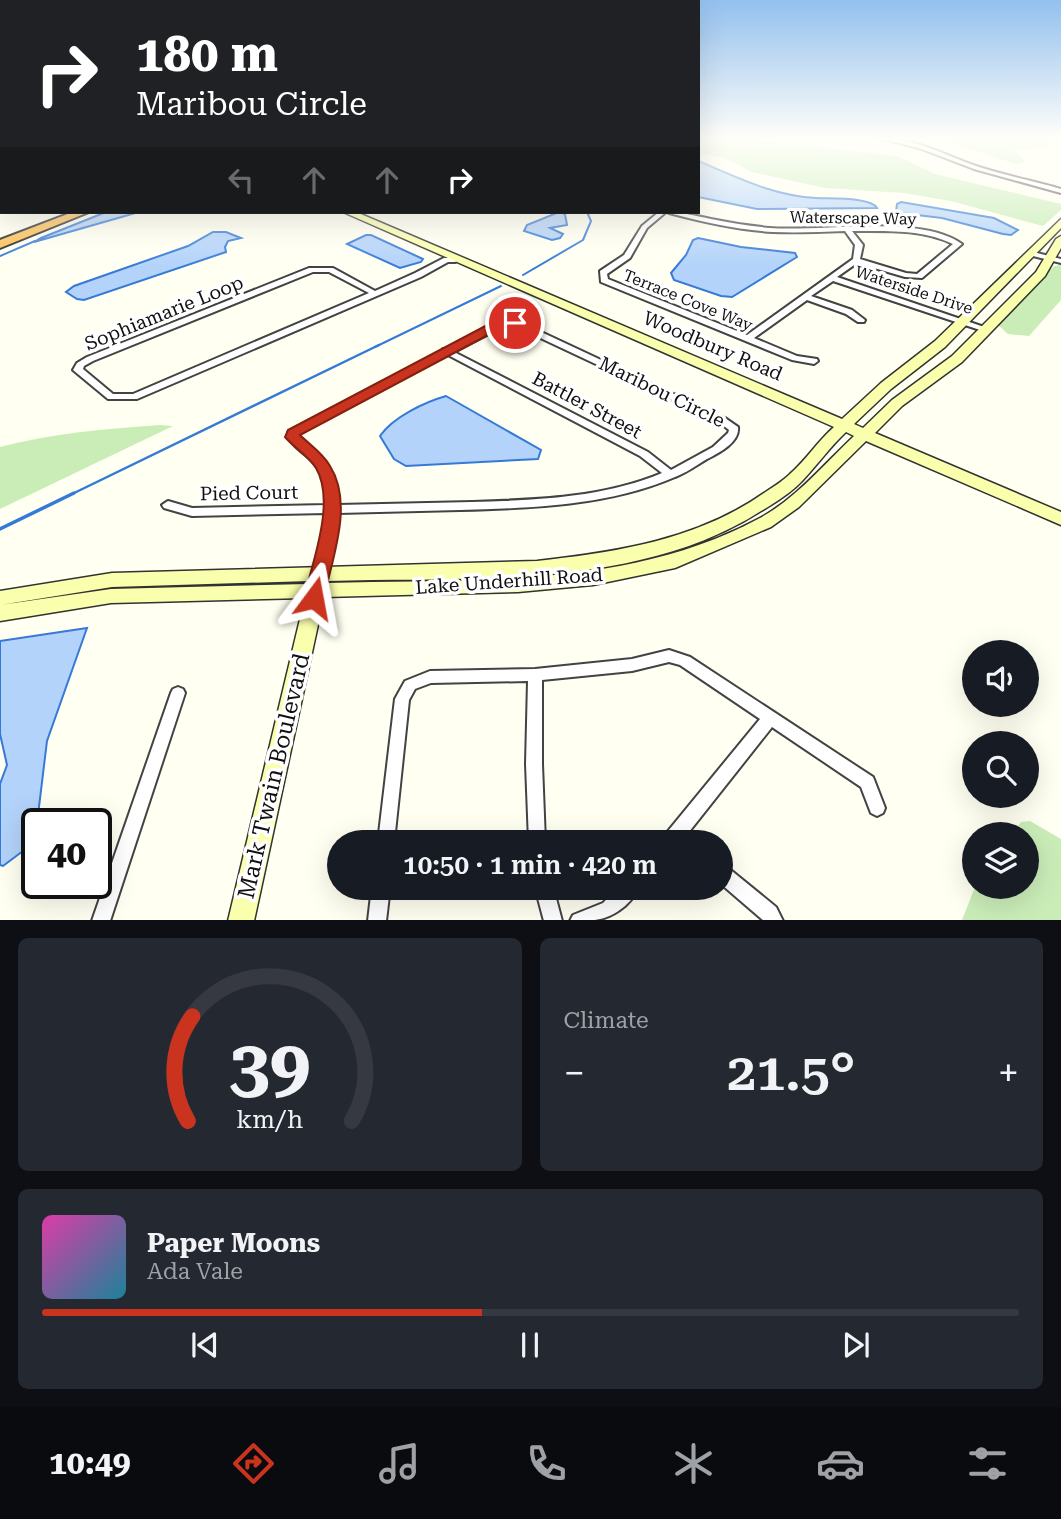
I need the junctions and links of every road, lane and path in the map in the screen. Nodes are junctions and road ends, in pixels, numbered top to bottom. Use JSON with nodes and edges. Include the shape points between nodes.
{"nodes":[{"id":1,"x":1024,"y":181,"type":"edge"},
{"id":2,"x":1061,"y":191,"type":"edge"},
{"id":3,"x":54,"y":214,"type":"edge"},
{"id":4,"x":78,"y":214,"type":"edge"},
{"id":5,"x":352,"y":214,"type":"edge"},
{"id":6,"x":660,"y":214,"type":"edge"},
{"id":7,"x":680,"y":214,"type":"edge"},
{"id":8,"x":1061,"y":222,"type":"edge"},
{"id":9,"x":848,"y":230,"type":"junction"},
{"id":10,"x":0,"y":235,"type":"edge"},
{"id":11,"x":1061,"y":239,"type":"edge"},
{"id":12,"x":0,"y":244,"type":"edge"},
{"id":13,"x":1032,"y":253,"type":"junction"},
{"id":14,"x":1056,"y":259,"type":"edge"},
{"id":15,"x":455,"y":260,"type":"junction"},
{"id":16,"x":856,"y":260,"type":"junction"},
{"id":17,"x":832,"y":278,"type":"junction"},
{"id":18,"x":374,"y":293,"type":"junction"},
{"id":19,"x":806,"y":297,"type":"junction"},
{"id":20,"x":861,"y":320,"type":"dead end"},
{"id":21,"x":964,"y":322,"type":"junction"},
{"id":22,"x":986,"y":329,"type":"junction"},
{"id":23,"x":748,"y":339,"type":"junction"},
{"id":24,"x":446,"y":351,"type":"junction"},
{"id":25,"x":814,"y":361,"type":"dead end"},
{"id":26,"x":844,"y":425,"type":"junction"},
{"id":27,"x":866,"y":434,"type":"junction"},
{"id":28,"x":671,"y":475,"type":"junction"},
{"id":29,"x":168,"y":505,"type":"dead end"},
{"id":30,"x":333,"y":509,"type":"junction"},
{"id":31,"x":1061,"y":519,"type":"edge"},
{"id":32,"x":318,"y":582,"type":"junction"},
{"id":33,"x":0,"y":598,"type":"edge"},
{"id":34,"x":0,"y":613,"type":"edge"},
{"id":35,"x":535,"y":674,"type":"junction"},
{"id":36,"x":178,"y":694,"type":"dead end"},
{"id":37,"x":771,"y":717,"type":"junction"},
{"id":38,"x":877,"y":808,"type":"dead end"},
{"id":39,"x":387,"y":830,"type":"edge"},
{"id":40,"x":537,"y":830,"type":"edge"},
{"id":41,"x":683,"y":830,"type":"edge"},
{"id":42,"x":733,"y":883,"type":"edge"},
{"id":43,"x":379,"y":900,"type":"edge"},
{"id":44,"x":548,"y":900,"type":"edge"},
{"id":45,"x":618,"y":900,"type":"edge"},
{"id":46,"x":101,"y":920,"type":"edge"},
{"id":47,"x":241,"y":920,"type":"edge"},
{"id":48,"x":377,"y":920,"type":"edge"},
{"id":49,"x":553,"y":920,"type":"edge"},
{"id":50,"x":579,"y":920,"type":"edge"},
{"id":51,"x":774,"y":920,"type":"edge"}],
"edges":[{"from":1,"to":2,"type":"street"},
{"from":3,"to":10,"type":"highway"},
{"from":4,"to":12,"type":"highway"},
{"from":5,"to":15,"type":"street","name":"Woodbury Road"},
{"from":6,"to":23,"type":"street","name":"Terrace Cove Way","via":[[646,225],[630,253],[602,278]]},
{"from":7,"to":9,"type":"street","name":"Waterscape Way","via":[[770,230]]},
{"from":8,"to":13,"type":"street","name":"Lake Underhill Road"},
{"from":9,"to":16,"type":"street","via":[[859,245]]},
{"from":9,"to":16,"type":"street","name":"Waterscape Way","via":[[913,232],[958,244],[919,276]]},
{"from":11,"to":14,"type":"street","name":"Lake Underhill Road"},
{"from":13,"to":14,"type":"street"},
{"from":13,"to":21,"type":"street","name":"Lake Underhill Road"},
{"from":14,"to":22,"type":"street","name":"Lake Underhill Road"},
{"from":15,"to":18,"type":"street","name":"Sophiamarie Loop"},
{"from":15,"to":26,"type":"street","name":"Woodbury Road"},
{"from":16,"to":17,"type":"street"},
{"from":17,"to":19,"type":"street"},
{"from":17,"to":21,"type":"street","name":"Waterside Drive"},
{"from":18,"to":18,"type":"street","name":"Sophiamarie Loop","via":[[328,270],[312,270],[90,359],[79,370],[111,397],[134,397]]},
{"from":19,"to":20,"type":"street"},
{"from":19,"to":23,"type":"street"},
{"from":21,"to":22,"type":"street","name":"Waterside Drive"},
{"from":21,"to":26,"type":"street","name":"Lake Underhill Road"},
{"from":22,"to":27,"type":"street","name":"Lake Underhill Road"},
{"from":23,"to":25,"type":"street","name":"Terrace Cove Way"},
{"from":24,"to":28,"type":"street","name":"Battler Street","via":[[644,454]]},
{"from":24,"to":28,"type":"street","name":"Maribou Circle","via":[[496,325],[515,323],[731,425],[734,432],[730,438]]},
{"from":24,"to":30,"type":"street","name":"Maribou Circle","via":[[293,433],[327,473]]},
{"from":26,"to":27,"type":"street","name":"Woodbury Road"},
{"from":26,"to":32,"type":"street","name":"Lake Underhill Road","via":[[796,478],[765,501],[665,547],[537,568]]},
{"from":27,"to":31,"type":"street","name":"Woodbury Road"},
{"from":27,"to":32,"type":"street","name":"Lake Underhill Road","via":[[806,492],[765,523],[675,561],[593,578],[518,585]]},
{"from":28,"to":30,"type":"street","name":"Maribou Circle","via":[[609,494],[549,503]]},
{"from":29,"to":30,"type":"street","name":"Pied Court","via":[[192,512]]},
{"from":30,"to":32,"type":"street","name":"Maribou Circle"},
{"from":32,"to":33,"type":"street","name":"Lake Underhill Road","via":[[112,580]]},
{"from":32,"to":34,"type":"street","name":"Lake Underhill Road","via":[[111,596]]},
{"from":32,"to":47,"type":"street","name":"Mark Twain Boulevard"},
{"from":35,"to":37,"type":"street","via":[[632,665],[669,656],[685,661]]},
{"from":35,"to":39,"type":"street","via":[[430,677],[410,685],[402,699]]},
{"from":35,"to":40,"type":"street"},
{"from":36,"to":46,"type":"street"},
{"from":37,"to":38,"type":"street","via":[[867,782]]},
{"from":37,"to":41,"type":"street"},
{"from":42,"to":51,"type":"street"},
{"from":43,"to":48,"type":"street"},
{"from":44,"to":49,"type":"street"},
{"from":45,"to":50,"type":"street","via":[[609,909]]}]}
